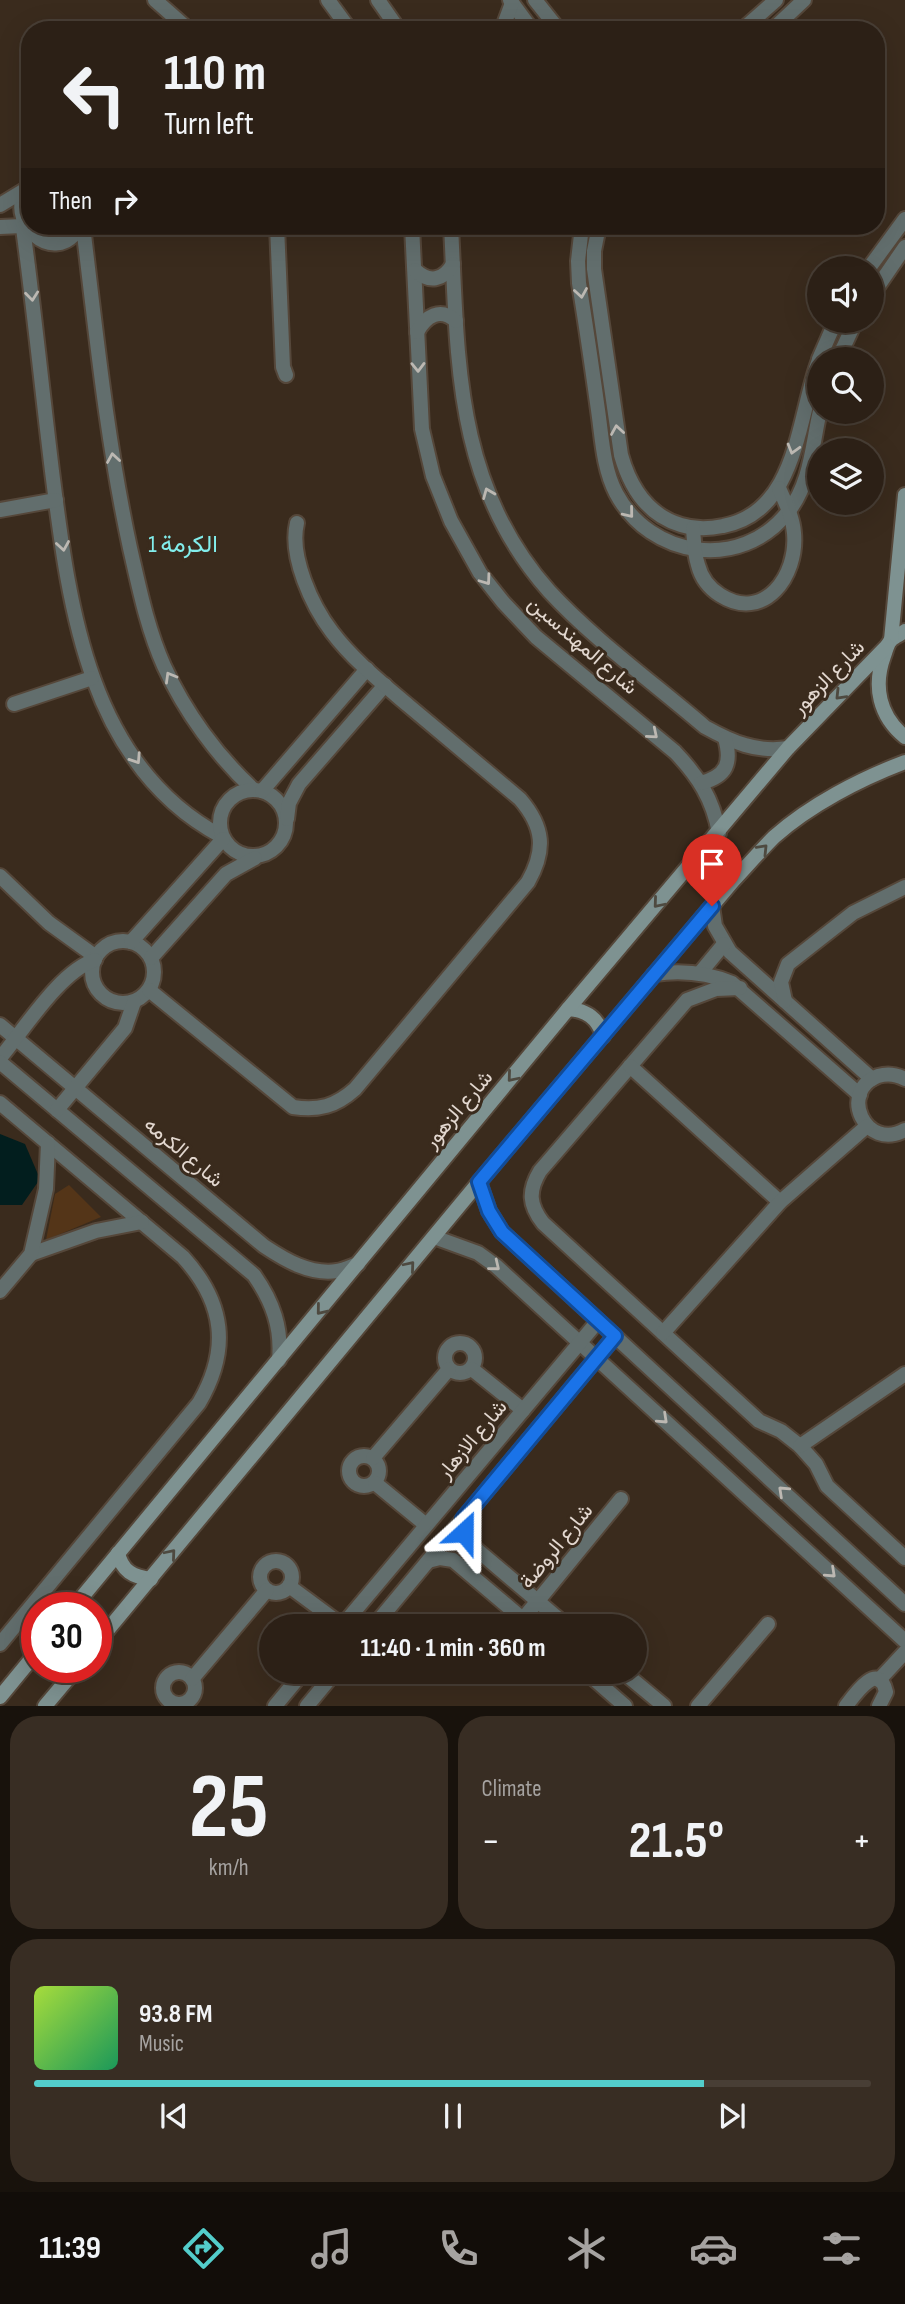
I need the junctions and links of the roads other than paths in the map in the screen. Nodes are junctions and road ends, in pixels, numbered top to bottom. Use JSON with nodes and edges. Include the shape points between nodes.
{"nodes":[{"id":1,"x":155,"y":0,"type":"edge"},
{"id":2,"x":328,"y":0,"type":"edge"},
{"id":3,"x":378,"y":0,"type":"edge"},
{"id":4,"x":535,"y":0,"type":"edge"},
{"id":5,"x":776,"y":0,"type":"edge"},
{"id":6,"x":804,"y":0,"type":"edge"},
{"id":7,"x":511,"y":2,"type":"edge"},
{"id":8,"x":179,"y":21,"type":"edge"},
{"id":9,"x":343,"y":21,"type":"edge"},
{"id":10,"x":393,"y":21,"type":"edge"},
{"id":11,"x":505,"y":21,"type":"edge"},
{"id":12,"x":525,"y":21,"type":"edge"},
{"id":13,"x":552,"y":21,"type":"edge"},
{"id":14,"x":752,"y":21,"type":"edge"},
{"id":15,"x":782,"y":21,"type":"edge"},
{"id":16,"x":21,"y":191,"type":"edge"},
{"id":17,"x":21,"y":198,"type":"edge"},
{"id":18,"x":0,"y":205,"type":"edge"},
{"id":19,"x":905,"y":219,"type":"edge"},
{"id":20,"x":21,"y":224,"type":"edge"},
{"id":21,"x":0,"y":227,"type":"edge"},
{"id":22,"x":21,"y":227,"type":"edge"},
{"id":23,"x":23,"y":235,"type":"edge"},
{"id":24,"x":30,"y":235,"type":"edge"},
{"id":25,"x":71,"y":235,"type":"edge"},
{"id":26,"x":82,"y":235,"type":"edge"},
{"id":27,"x":276,"y":235,"type":"edge"},
{"id":28,"x":413,"y":235,"type":"edge"},
{"id":29,"x":451,"y":235,"type":"edge"},
{"id":30,"x":581,"y":235,"type":"edge"},
{"id":31,"x":597,"y":235,"type":"edge"},
{"id":32,"x":905,"y":247,"type":"edge"},
{"id":33,"x":878,"y":256,"type":"edge"},
{"id":34,"x":453,"y":264,"type":"junction"},
{"id":35,"x":415,"y":270,"type":"junction"},
{"id":36,"x":884,"y":278,"type":"edge"},
{"id":37,"x":456,"y":321,"type":"junction"},
{"id":38,"x":417,"y":332,"type":"junction"},
{"id":39,"x":286,"y":375,"type":"dead end"},
{"id":40,"x":611,"y":391,"type":"junction"},
{"id":41,"x":596,"y":394,"type":"junction"},
{"id":42,"x":807,"y":401,"type":"edge"},
{"id":43,"x":817,"y":424,"type":"edge"},
{"id":44,"x":779,"y":488,"type":"junction"},
{"id":45,"x":905,"y":495,"type":"edge"},
{"id":46,"x":55,"y":500,"type":"junction"},
{"id":47,"x":0,"y":510,"type":"edge"},
{"id":48,"x":789,"y":511,"type":"junction"},
{"id":49,"x":297,"y":523,"type":"dead end"},
{"id":50,"x":694,"y":528,"type":"junction"},
{"id":51,"x":695,"y":550,"type":"junction"},
{"id":52,"x":905,"y":631,"type":"edge"},
{"id":53,"x":889,"y":643,"type":"junction"},
{"id":54,"x":367,"y":669,"type":"junction"},
{"id":55,"x":92,"y":678,"type":"junction"},
{"id":56,"x":385,"y":685,"type":"junction"},
{"id":57,"x":14,"y":704,"type":"dead end"},
{"id":58,"x":905,"y":737,"type":"edge"},
{"id":59,"x":725,"y":738,"type":"junction"},
{"id":60,"x":788,"y":748,"type":"junction"},
{"id":61,"x":905,"y":762,"type":"edge"},
{"id":62,"x":701,"y":783,"type":"junction"},
{"id":63,"x":258,"y":791,"type":"junction"},
{"id":64,"x":286,"y":824,"type":"junction"},
{"id":65,"x":719,"y":833,"type":"junction"},
{"id":66,"x":222,"y":837,"type":"junction"},
{"id":67,"x":260,"y":856,"type":"junction"},
{"id":68,"x":0,"y":876,"type":"edge"},
{"id":69,"x":905,"y":887,"type":"edge"},
{"id":70,"x":712,"y":906,"type":"junction"},
{"id":71,"x":131,"y":942,"type":"junction"},
{"id":72,"x":724,"y":944,"type":"junction"},
{"id":73,"x":151,"y":958,"type":"junction"},
{"id":74,"x":96,"y":959,"type":"junction"},
{"id":75,"x":700,"y":973,"type":"junction"},
{"id":76,"x":654,"y":974,"type":"junction"},
{"id":77,"x":740,"y":988,"type":"junction"},
{"id":78,"x":149,"y":990,"type":"junction"},
{"id":79,"x":781,"y":999,"type":"junction"},
{"id":80,"x":134,"y":1002,"type":"junction"},
{"id":81,"x":568,"y":1009,"type":"junction"},
{"id":82,"x":765,"y":1010,"type":"junction"},
{"id":83,"x":0,"y":1025,"type":"edge"},
{"id":84,"x":603,"y":1036,"type":"junction"},
{"id":85,"x":17,"y":1039,"type":"junction"},
{"id":86,"x":0,"y":1060,"type":"edge"},
{"id":87,"x":630,"y":1066,"type":"junction"},
{"id":88,"x":872,"y":1079,"type":"junction"},
{"id":89,"x":905,"y":1079,"type":"edge"},
{"id":90,"x":75,"y":1088,"type":"junction"},
{"id":91,"x":860,"y":1095,"type":"junction"},
{"id":92,"x":0,"y":1103,"type":"edge"},
{"id":93,"x":57,"y":1110,"type":"junction"},
{"id":94,"x":867,"y":1126,"type":"junction"},
{"id":95,"x":904,"y":1133,"type":"edge"},
{"id":96,"x":48,"y":1143,"type":"junction"},
{"id":97,"x":479,"y":1182,"type":"junction"},
{"id":98,"x":780,"y":1202,"type":"junction"},
{"id":99,"x":142,"y":1222,"type":"junction"},
{"id":100,"x":434,"y":1237,"type":"junction"},
{"id":101,"x":31,"y":1254,"type":"junction"},
{"id":102,"x":358,"y":1264,"type":"junction"},
{"id":103,"x":0,"y":1290,"type":"edge"},
{"id":104,"x":598,"y":1321,"type":"junction"},
{"id":105,"x":663,"y":1333,"type":"junction"},
{"id":106,"x":615,"y":1336,"type":"junction"},
{"id":107,"x":580,"y":1343,"type":"junction"},
{"id":108,"x":596,"y":1358,"type":"junction"},
{"id":109,"x":279,"y":1360,"type":"junction"},
{"id":110,"x":449,"y":1369,"type":"junction"},
{"id":111,"x":472,"y":1369,"type":"junction"},
{"id":112,"x":905,"y":1374,"type":"edge"},
{"id":113,"x":523,"y":1410,"type":"junction"},
{"id":114,"x":800,"y":1446,"type":"junction"},
{"id":115,"x":373,"y":1458,"type":"junction"},
{"id":116,"x":474,"y":1469,"type":"junction"},
{"id":117,"x":375,"y":1483,"type":"junction"},
{"id":118,"x":492,"y":1483,"type":"junction"},
{"id":119,"x":621,"y":1499,"type":"dead end"},
{"id":120,"x":463,"y":1519,"type":"junction"},
{"id":121,"x":426,"y":1525,"type":"junction"},
{"id":122,"x":118,"y":1553,"type":"junction"},
{"id":123,"x":905,"y":1558,"type":"edge"},
{"id":124,"x":428,"y":1561,"type":"junction"},
{"id":125,"x":151,"y":1579,"type":"junction"},
{"id":126,"x":289,"y":1587,"type":"junction"},
{"id":127,"x":267,"y":1590,"type":"junction"},
{"id":128,"x":86,"y":1592,"type":"edge"},
{"id":129,"x":538,"y":1602,"type":"junction"},
{"id":130,"x":905,"y":1604,"type":"edge"},
{"id":131,"x":326,"y":1614,"type":"edge"},
{"id":132,"x":353,"y":1614,"type":"edge"},
{"id":133,"x":384,"y":1614,"type":"edge"},
{"id":134,"x":517,"y":1614,"type":"edge"},
{"id":135,"x":531,"y":1614,"type":"edge"},
{"id":136,"x":552,"y":1614,"type":"edge"},
{"id":137,"x":768,"y":1624,"type":"dead end"},
{"id":138,"x":112,"y":1625,"type":"edge"},
{"id":139,"x":905,"y":1641,"type":"edge"},
{"id":140,"x":0,"y":1644,"type":"edge"},
{"id":141,"x":905,"y":1652,"type":"edge"},
{"id":142,"x":21,"y":1671,"type":"edge"},
{"id":143,"x":192,"y":1679,"type":"junction"},
{"id":144,"x":879,"y":1680,"type":"junction"},
{"id":145,"x":64,"y":1683,"type":"edge"},
{"id":146,"x":293,"y":1684,"type":"edge"},
{"id":147,"x":325,"y":1684,"type":"edge"},
{"id":148,"x":600,"y":1684,"type":"edge"},
{"id":149,"x":638,"y":1684,"type":"edge"},
{"id":150,"x":0,"y":1697,"type":"edge"},
{"id":151,"x":193,"y":1703,"type":"edge"},
{"id":152,"x":45,"y":1706,"type":"edge"},
{"id":153,"x":275,"y":1706,"type":"edge"},
{"id":154,"x":307,"y":1706,"type":"edge"},
{"id":155,"x":625,"y":1706,"type":"edge"},
{"id":156,"x":664,"y":1706,"type":"edge"},
{"id":157,"x":698,"y":1706,"type":"edge"},
{"id":158,"x":846,"y":1706,"type":"edge"},
{"id":159,"x":878,"y":1706,"type":"edge"}],
"edges":[{"from":1,"to":8,"type":"street"},
{"from":2,"to":9,"type":"street"},
{"from":3,"to":10,"type":"street"},
{"from":4,"to":13,"type":"street"},
{"from":5,"to":14,"type":"street"},
{"from":6,"to":15,"type":"street"},
{"from":7,"to":11,"type":"street"},
{"from":7,"to":12,"type":"street"},
{"from":16,"to":18,"type":"street"},
{"from":17,"to":20,"type":"street"},
{"from":19,"to":33,"type":"street"},
{"from":21,"to":22,"type":"street"},
{"from":23,"to":46,"type":"street","one_way":true},
{"from":24,"to":25,"type":"street","via":[[55,243]]},
{"from":63,"to":26,"type":"street","one_way":true,"via":[[229,766],[203,732],[164,666],[150,630],[116,476]]},
{"from":27,"to":39,"type":"street"},
{"from":28,"to":35,"type":"street","name":"شارع المهندسين"},
{"from":29,"to":34,"type":"street","name":"شارع المهندسين"},
{"from":30,"to":41,"type":"street","one_way":true,"via":[[579,283]]},
{"from":31,"to":40,"type":"street","via":[[594,269]]},
{"from":32,"to":36,"type":"street"},
{"from":34,"to":35,"type":"street","via":[[440,278],[431,279]]},
{"from":34,"to":37,"type":"street","name":"شارع المهندسين"},
{"from":35,"to":38,"type":"street","name":"شارع المهندسين"},
{"from":37,"to":38,"type":"street","via":[[435,314],[427,317]]},
{"from":59,"to":37,"type":"street","name":"شارع المهندسين","one_way":true,"via":[[705,727],[582,623],[517,549],[496,513],[469,436]]},
{"from":38,"to":62,"type":"street","name":"شارع المهندسين","one_way":true,"via":[[422,429],[433,476],[451,521],[481,573],[536,637],[675,752]]},
{"from":40,"to":41,"type":"street"},
{"from":50,"to":40,"type":"street","one_way":true,"via":[[657,513],[631,484],[621,455]]},
{"from":41,"to":51,"type":"street","one_way":true,"via":[[608,470],[625,508],[656,537]]},
{"from":42,"to":44,"type":"street","one_way":true},
{"from":43,"to":48,"type":"street","via":[[806,477]]},
{"from":44,"to":48,"type":"street"},
{"from":44,"to":50,"type":"street","via":[[751,516],[733,524]]},
{"from":45,"to":53,"type":"main road"},
{"from":46,"to":47,"type":"street"},
{"from":46,"to":55,"type":"street","one_way":true,"via":[[73,610]]},
{"from":48,"to":51,"type":"street","via":[[747,543]]},
{"from":48,"to":51,"type":"street","via":[[794,531],[792,560],[779,586],[757,603],[742,604],[715,591],[698,566]]},
{"from":49,"to":54,"type":"street","via":[[306,588],[331,632]]},
{"from":50,"to":51,"type":"street"},
{"from":52,"to":53,"type":"main road","name":"شارع الزهور"},
{"from":53,"to":58,"type":"main road","via":[[878,692],[888,719]]},
{"from":53,"to":60,"type":"main road","name":"شارع الزهور","one_way":true},
{"from":54,"to":56,"type":"street"},
{"from":54,"to":63,"type":"street"},
{"from":55,"to":57,"type":"street"},
{"from":55,"to":66,"type":"street","one_way":true,"via":[[105,709],[159,790]]},
{"from":56,"to":64,"type":"street","via":[[299,784],[289,803]]},
{"from":56,"to":78,"type":"street","via":[[532,813],[541,848],[528,882],[355,1089],[327,1107],[293,1107]]},
{"from":59,"to":60,"type":"street","name":"شارع المهندسين","via":[[771,751]]},
{"from":59,"to":62,"type":"street","via":[[726,768],[715,779]]},
{"from":60,"to":65,"type":"main road","name":"شارع الزهور"},
{"from":70,"to":61,"type":"main road","one_way":true,"via":[[784,830],[831,798]]},
{"from":62,"to":65,"type":"street","name":"شارع المهندسين","via":[[716,814]]},
{"from":63,"to":64,"type":"street","via":[[280,804]]},
{"from":63,"to":66,"type":"street","via":[[243,791],[226,804],[219,825]]},
{"from":64,"to":67,"type":"street","via":[[279,845]]},
{"from":65,"to":81,"type":"main road","name":"شارع الزهور","one_way":true},
{"from":66,"to":67,"type":"street","via":[[245,857]]},
{"from":66,"to":71,"type":"street"},
{"from":67,"to":73,"type":"street","via":[[226,874]]},
{"from":68,"to":74,"type":"street"},
{"from":69,"to":79,"type":"street","via":[[853,913],[788,964]]},
{"from":70,"to":72,"type":"street"},
{"from":70,"to":76,"type":"main road"},
{"from":71,"to":73,"type":"street"},
{"from":71,"to":74,"type":"street","via":[[105,947]]},
{"from":72,"to":75,"type":"street"},
{"from":72,"to":79,"type":"street"},
{"from":73,"to":78,"type":"street","via":[[154,980]]},
{"from":74,"to":80,"type":"street","via":[[92,972],[101,994],[122,1004]]},
{"from":74,"to":85,"type":"street","via":[[66,977]]},
{"from":75,"to":76,"type":"street"},
{"from":75,"to":77,"type":"street"},
{"from":76,"to":84,"type":"main road"},
{"from":77,"to":82,"type":"street"},
{"from":77,"to":87,"type":"street","via":[[716,989],[687,1000]]},
{"from":78,"to":80,"type":"street"},
{"from":79,"to":82,"type":"street"},
{"from":79,"to":88,"type":"street"},
{"from":80,"to":90,"type":"street","via":[[125,1028]]},
{"from":81,"to":84,"type":"main road","via":[[591,1016]]},
{"from":81,"to":102,"type":"main road","name":"شارع الزهور","one_way":true},
{"from":82,"to":91,"type":"street"},
{"from":83,"to":85,"type":"street","name":"شارع الكرمه"},
{"from":84,"to":97,"type":"main road"},
{"from":85,"to":86,"type":"street"},
{"from":85,"to":90,"type":"street","name":"شارع الكرمه"},
{"from":86,"to":93,"type":"street"},
{"from":87,"to":98,"type":"street"},
{"from":87,"to":105,"type":"street","via":[[540,1171],[530,1198],[543,1223]]},
{"from":88,"to":89,"type":"street","via":[[892,1074]]},
{"from":88,"to":91,"type":"street"},
{"from":90,"to":93,"type":"street"},
{"from":90,"to":102,"type":"street","name":"شارع الكرمه","via":[[286,1261],[337,1271]]},
{"from":91,"to":94,"type":"street","via":[[858,1106]]},
{"from":92,"to":96,"type":"street"},
{"from":93,"to":109,"type":"street","via":[[254,1275],[273,1307]]},
{"from":94,"to":95,"type":"street","via":[[883,1135]]},
{"from":94,"to":98,"type":"street"},
{"from":96,"to":99,"type":"street"},
{"from":96,"to":101,"type":"street","via":[[43,1211]]},
{"from":97,"to":100,"type":"main road"},
{"from":97,"to":104,"type":"street","via":[[502,1232]]},
{"from":98,"to":105,"type":"street"},
{"from":99,"to":101,"type":"street","via":[[96,1231]]},
{"from":99,"to":140,"type":"street","via":[[183,1257],[210,1294],[220,1339],[210,1384],[199,1404]]},
{"from":100,"to":107,"type":"street","one_way":true,"via":[[478,1253],[496,1266]]},
{"from":125,"to":100,"type":"main road","one_way":true},
{"from":101,"to":103,"type":"street"},
{"from":102,"to":109,"type":"main road","name":"شارع الزهور","one_way":true},
{"from":104,"to":106,"type":"street"},
{"from":104,"to":107,"type":"street","name":"شارع الازهار"},
{"from":105,"to":114,"type":"street","via":[[759,1421]]},
{"from":106,"to":108,"type":"street","name":"شارع الازهار"},
{"from":130,"to":106,"type":"street","one_way":true},
{"from":107,"to":108,"type":"street"},
{"from":107,"to":113,"type":"street","name":"شارع الازهار"},
{"from":108,"to":118,"type":"street","name":"شارع الازهار"},
{"from":108,"to":139,"type":"street","one_way":true},
{"from":109,"to":122,"type":"main road","name":"شارع الزهور"},
{"from":110,"to":111,"type":"street","via":[[456,1374]]},
{"from":110,"to":111,"type":"street","via":[[445,1354],[450,1347],[464,1343],[475,1354]]},
{"from":110,"to":115,"type":"street"},
{"from":111,"to":113,"type":"street"},
{"from":112,"to":114,"type":"street"},
{"from":113,"to":116,"type":"street","name":"شارع الازهار"},
{"from":114,"to":123,"type":"street","via":[[827,1486]]},
{"from":115,"to":117,"type":"street","via":[[380,1474]]},
{"from":115,"to":117,"type":"street","via":[[356,1458],[349,1473],[359,1486]]},
{"from":116,"to":118,"type":"street"},
{"from":116,"to":121,"type":"street","name":"شارع الازهار"},
{"from":117,"to":121,"type":"street"},
{"from":118,"to":120,"type":"street","name":"شارع الازهار"},
{"from":119,"to":129,"type":"street","name":"شارع الروضة"},
{"from":120,"to":124,"type":"street","name":"شارع الازهار"},
{"from":120,"to":129,"type":"street","via":[[469,1543]]},
{"from":121,"to":132,"type":"street","name":"شارع الازهار"},
{"from":122,"to":125,"type":"main road","via":[[128,1572]]},
{"from":122,"to":128,"type":"main road","name":"شارع الزهور"},
{"from":124,"to":133,"type":"street","name":"شارع الازهار"},
{"from":124,"to":134,"type":"street","via":[[453,1560]]},
{"from":125,"to":138,"type":"main road"},
{"from":126,"to":127,"type":"street"},
{"from":126,"to":127,"type":"street","via":[[288,1566],[274,1561],[260,1577]]},
{"from":126,"to":131,"type":"street"},
{"from":127,"to":143,"type":"street"},
{"from":129,"to":135,"type":"street","name":"شارع الروضة"},
{"from":129,"to":136,"type":"street"},
{"from":137,"to":157,"type":"street"},
{"from":141,"to":144,"type":"street"},
{"from":142,"to":150,"type":"main road"},
{"from":143,"to":151,"type":"street"},
{"from":143,"to":151,"type":"street","via":[[178,1672],[162,1686],[168,1701]]},
{"from":144,"to":158,"type":"street","via":[[866,1682]]},
{"from":144,"to":159,"type":"street","via":[[886,1692]]},
{"from":145,"to":152,"type":"main road"},
{"from":146,"to":153,"type":"street"},
{"from":147,"to":154,"type":"street"},
{"from":148,"to":155,"type":"street"},
{"from":149,"to":156,"type":"street"}]}
